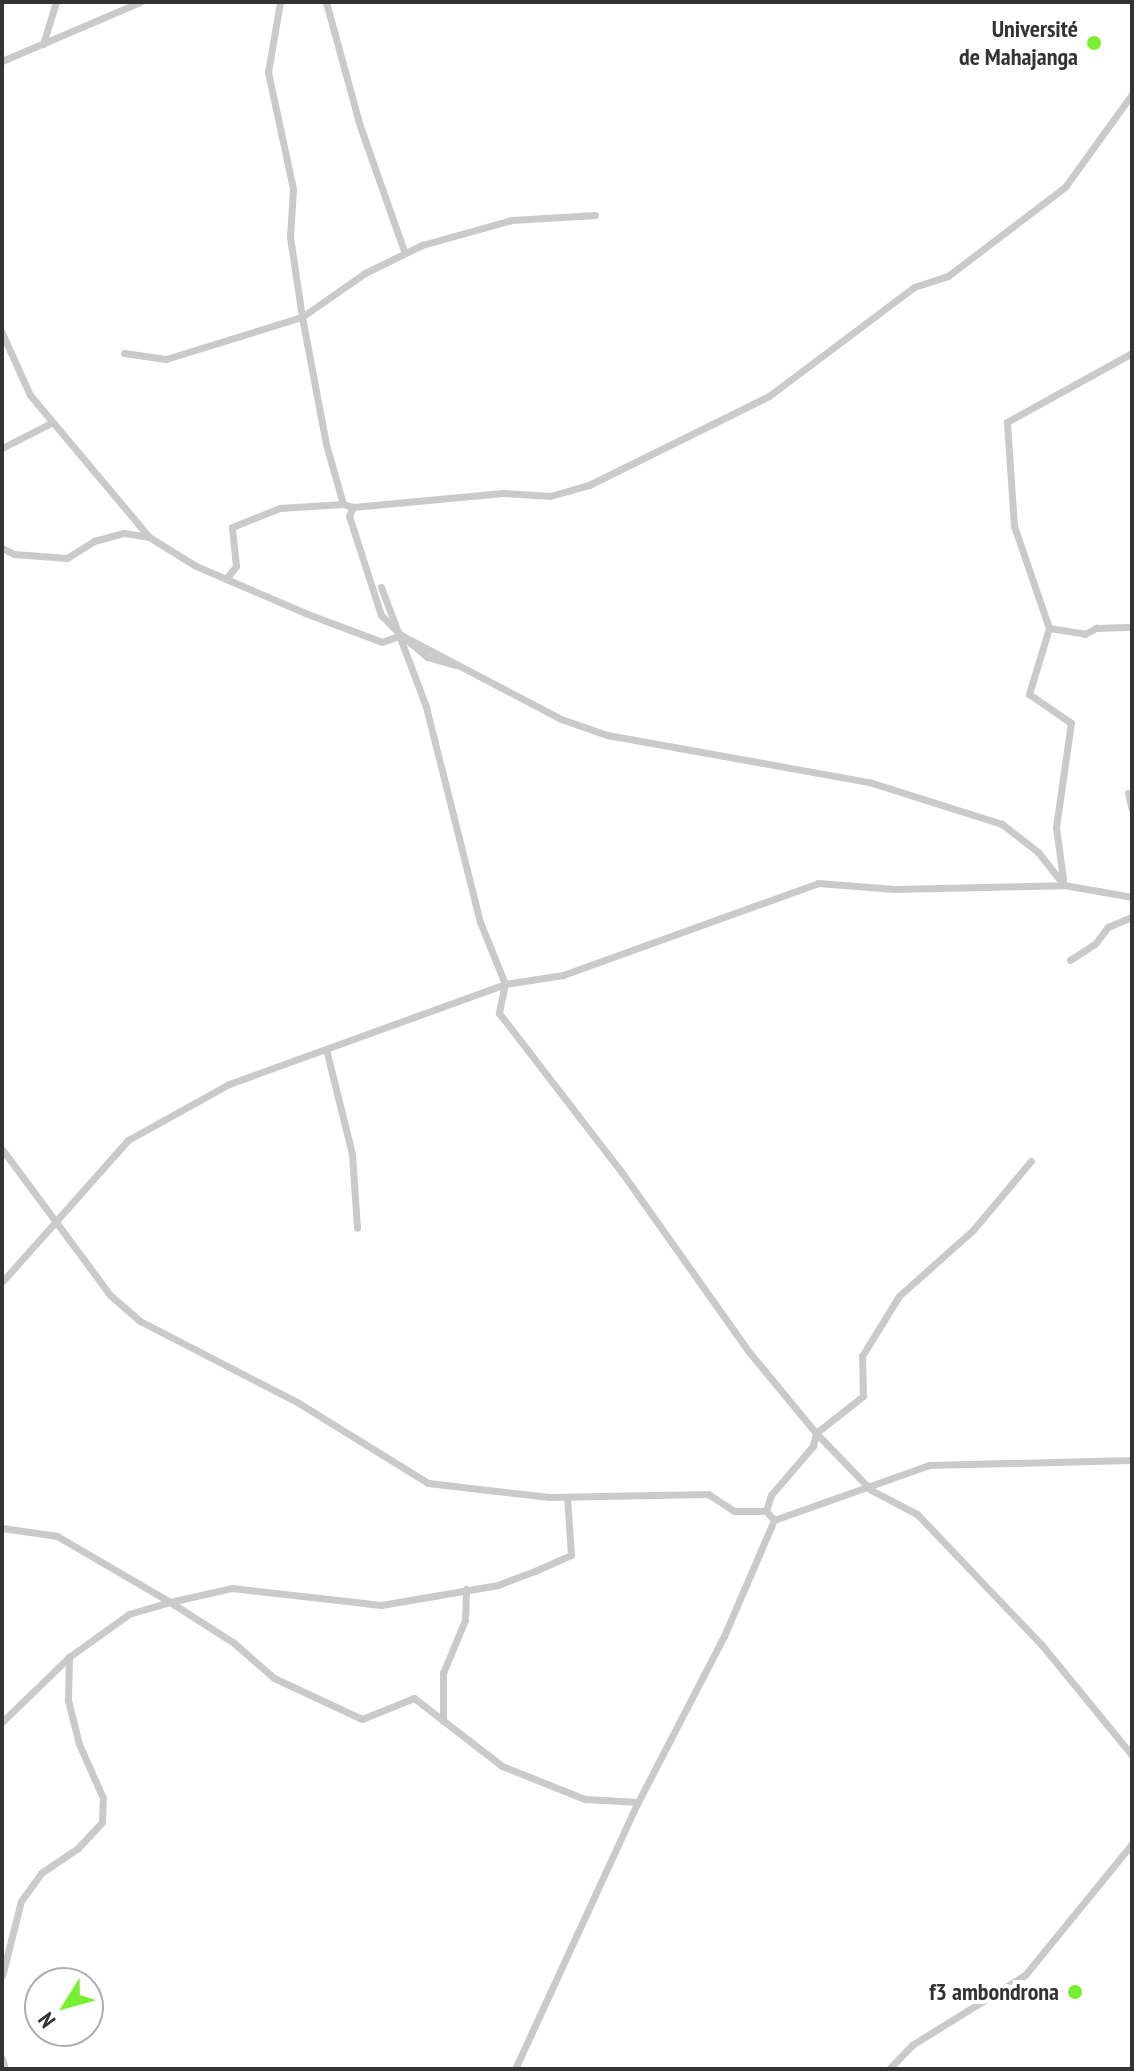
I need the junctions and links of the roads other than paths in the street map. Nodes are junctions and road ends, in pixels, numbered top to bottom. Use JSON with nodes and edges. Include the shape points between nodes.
{"nodes":[{"id":1,"x":56,"y":2,"type":"edge"},
{"id":2,"x":140,"y":2,"type":"edge"},
{"id":3,"x":280,"y":2,"type":"edge"},
{"id":4,"x":326,"y":2,"type":"edge"},
{"id":5,"x":43,"y":44,"type":"junction"},
{"id":6,"x":2,"y":61,"type":"edge"},
{"id":7,"x":1132,"y":94,"type":"edge"},
{"id":8,"x":595,"y":215,"type":"dead end"},
{"id":9,"x":404,"y":251,"type":"junction"},
{"id":10,"x":302,"y":317,"type":"junction"},
{"id":11,"x":2,"y":333,"type":"edge"},
{"id":12,"x":124,"y":353,"type":"dead end"},
{"id":13,"x":1132,"y":353,"type":"edge"},
{"id":14,"x":53,"y":422,"type":"junction"},
{"id":15,"x":2,"y":448,"type":"edge"},
{"id":16,"x":343,"y":504,"type":"junction"},
{"id":17,"x":353,"y":507,"type":"junction"},
{"id":18,"x":149,"y":537,"type":"junction"},
{"id":19,"x":2,"y":548,"type":"edge"},
{"id":20,"x":226,"y":579,"type":"junction"},
{"id":21,"x":381,"y":587,"type":"dead end"},
{"id":22,"x":1132,"y":627,"type":"edge"},
{"id":23,"x":1049,"y":628,"type":"junction"},
{"id":24,"x":401,"y":635,"type":"junction"},
{"id":25,"x":1128,"y":793,"type":"dead end"},
{"id":26,"x":1132,"y":810,"type":"edge"},
{"id":27,"x":1064,"y":885,"type":"junction"},
{"id":28,"x":1132,"y":897,"type":"edge"},
{"id":29,"x":1132,"y":917,"type":"edge"},
{"id":30,"x":1070,"y":960,"type":"dead end"},
{"id":31,"x":505,"y":984,"type":"junction"},
{"id":32,"x":327,"y":1053,"type":"junction"},
{"id":33,"x":2,"y":1149,"type":"edge"},
{"id":34,"x":1031,"y":1161,"type":"dead end"},
{"id":35,"x":55,"y":1216,"type":"junction"},
{"id":36,"x":357,"y":1228,"type":"dead end"},
{"id":37,"x":2,"y":1282,"type":"edge"},
{"id":38,"x":816,"y":1433,"type":"junction"},
{"id":39,"x":1132,"y":1460,"type":"edge"},
{"id":40,"x":871,"y":1490,"type":"junction"},
{"id":41,"x":567,"y":1497,"type":"junction"},
{"id":42,"x":766,"y":1511,"type":"junction"},
{"id":43,"x":774,"y":1520,"type":"junction"},
{"id":44,"x":2,"y":1528,"type":"edge"},
{"id":45,"x":466,"y":1589,"type":"junction"},
{"id":46,"x":170,"y":1602,"type":"junction"},
{"id":47,"x":69,"y":1657,"type":"junction"},
{"id":48,"x":443,"y":1721,"type":"junction"},
{"id":49,"x":2,"y":1722,"type":"edge"},
{"id":50,"x":1132,"y":1755,"type":"edge"},
{"id":51,"x":638,"y":1802,"type":"junction"},
{"id":52,"x":1132,"y":1844,"type":"edge"},
{"id":53,"x":2,"y":1976,"type":"edge"},
{"id":54,"x":2,"y":2058,"type":"edge"},
{"id":55,"x":5,"y":2069,"type":"edge"},
{"id":56,"x":515,"y":2069,"type":"edge"},
{"id":57,"x":889,"y":2069,"type":"edge"}],
"edges":[{"from":1,"to":5,"type":"street"},
{"from":2,"to":5,"type":"street"},
{"from":3,"to":10,"type":"street","via":[[268,72],[293,189],[290,237]]},
{"from":4,"to":9,"type":"street","via":[[360,126]]},
{"from":5,"to":6,"type":"street"},
{"from":7,"to":17,"type":"street","via":[[1065,187],[948,276],[914,287],[769,396],[589,485],[550,496],[503,493]]},
{"from":8,"to":9,"type":"street","via":[[512,220]]},
{"from":9,"to":10,"type":"street"},
{"from":10,"to":12,"type":"street","via":[[166,359]]},
{"from":10,"to":16,"type":"street"},
{"from":11,"to":14,"type":"street","via":[[30,395]]},
{"from":13,"to":23,"type":"street","via":[[1007,422],[1014,526]]},
{"from":14,"to":15,"type":"street"},
{"from":14,"to":18,"type":"street"},
{"from":16,"to":17,"type":"street"},
{"from":16,"to":20,"type":"street","via":[[280,508],[232,527],[236,566]]},
{"from":17,"to":24,"type":"street","via":[[349,516],[381,615]]},
{"from":18,"to":19,"type":"street","via":[[124,533],[94,541],[67,558],[23,556]]},
{"from":18,"to":20,"type":"street"},
{"from":20,"to":24,"type":"street","via":[[382,642]]},
{"from":21,"to":24,"type":"street"},
{"from":22,"to":23,"type":"street","via":[[1096,628],[1085,634]]},
{"from":23,"to":27,"type":"street","via":[[1029,694],[1071,723],[1056,827]]},
{"from":24,"to":27,"type":"street","via":[[427,657],[469,669],[561,719],[607,735],[766,760],[952,805],[1002,824],[1038,852]]},
{"from":24,"to":31,"type":"street","via":[[450,791],[480,922]]},
{"from":25,"to":26,"type":"street"},
{"from":27,"to":28,"type":"street"},
{"from":27,"to":31,"type":"street","via":[[894,889],[818,883],[563,975]]},
{"from":29,"to":30,"type":"street","via":[[1108,927],[1095,944]]},
{"from":31,"to":32,"type":"street"},
{"from":31,"to":38,"type":"street","via":[[499,1013],[623,1174],[749,1352]]},
{"from":32,"to":35,"type":"street","via":[[229,1084],[128,1140]]},
{"from":32,"to":36,"type":"street","via":[[352,1154]]},
{"from":33,"to":35,"type":"street"},
{"from":34,"to":38,"type":"street","via":[[973,1230],[899,1296],[862,1356],[863,1396]]},
{"from":35,"to":37,"type":"street"},
{"from":35,"to":41,"type":"street","via":[[110,1295],[140,1321],[285,1395],[428,1483]]},
{"from":38,"to":40,"type":"street"},
{"from":38,"to":42,"type":"street","via":[[813,1446],[771,1495]]},
{"from":39,"to":40,"type":"street","via":[[929,1465]]},
{"from":40,"to":43,"type":"street"},
{"from":40,"to":50,"type":"street","via":[[917,1514],[1041,1644]]},
{"from":41,"to":42,"type":"street","via":[[708,1494],[734,1511]]},
{"from":41,"to":45,"type":"street","via":[[571,1555],[498,1585]]},
{"from":42,"to":43,"type":"street"},
{"from":43,"to":51,"type":"street","via":[[724,1636]]},
{"from":44,"to":46,"type":"street","via":[[57,1536]]},
{"from":45,"to":46,"type":"street","via":[[381,1605],[232,1588]]},
{"from":45,"to":48,"type":"street","via":[[465,1620],[443,1673]]},
{"from":46,"to":47,"type":"street","via":[[129,1614]]},
{"from":46,"to":48,"type":"street","via":[[234,1643],[274,1678],[362,1719],[414,1698]]},
{"from":47,"to":49,"type":"street"},
{"from":47,"to":53,"type":"street","via":[[68,1700],[79,1744],[103,1798],[102,1822],[78,1848],[41,1873],[21,1901]]},
{"from":48,"to":51,"type":"street","via":[[502,1766],[539,1782],[585,1799]]},
{"from":51,"to":56,"type":"street"},
{"from":52,"to":57,"type":"street","via":[[1025,1975],[912,2045]]},
{"from":54,"to":55,"type":"street"}]}
